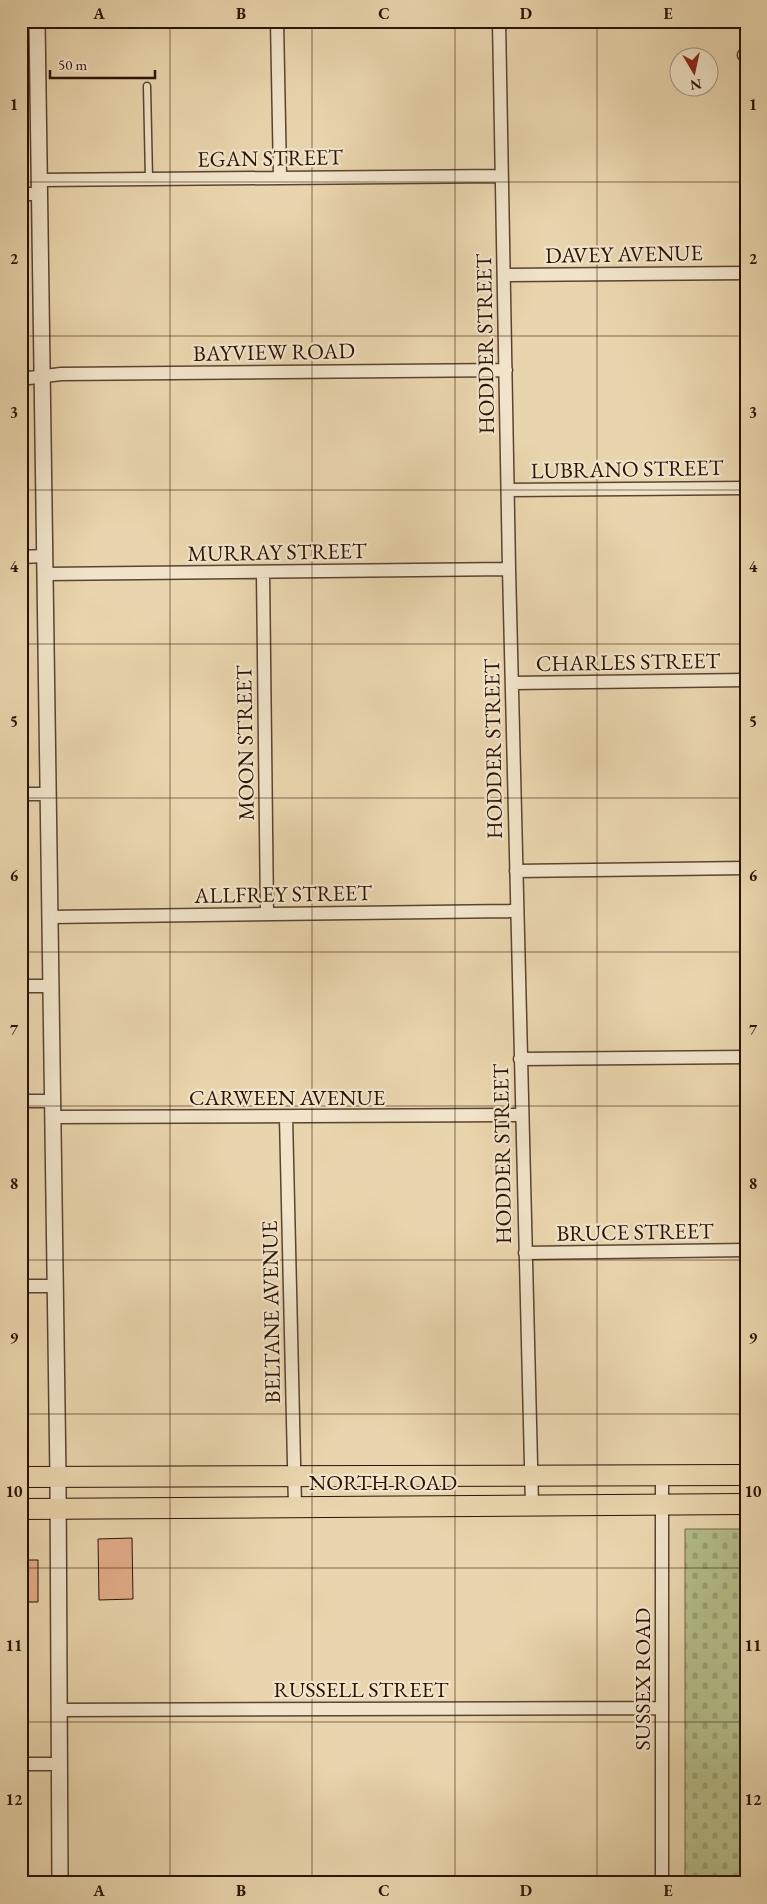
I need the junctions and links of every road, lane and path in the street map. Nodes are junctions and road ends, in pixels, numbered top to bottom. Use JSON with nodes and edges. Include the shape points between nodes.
{"nodes":[{"id":1,"x":37,"y":21,"type":"edge"},
{"id":2,"x":278,"y":21,"type":"edge"},
{"id":3,"x":499,"y":21,"type":"edge"},
{"id":4,"x":147,"y":86,"type":"dead end"},
{"id":5,"x":501,"y":176,"type":"junction"},
{"id":6,"x":280,"y":178,"type":"junction"},
{"id":7,"x":149,"y":179,"type":"junction"},
{"id":8,"x":21,"y":186,"type":"edge"},
{"id":9,"x":39,"y":187,"type":"junction"},
{"id":10,"x":21,"y":194,"type":"edge"},
{"id":11,"x":746,"y":272,"type":"edge"},
{"id":12,"x":504,"y":275,"type":"junction"},
{"id":13,"x":506,"y":370,"type":"junction"},
{"id":14,"x":42,"y":376,"type":"junction"},
{"id":15,"x":21,"y":379,"type":"edge"},
{"id":16,"x":746,"y":488,"type":"edge"},
{"id":17,"x":508,"y":490,"type":"junction"},
{"id":18,"x":45,"y":556,"type":"junction"},
{"id":19,"x":21,"y":557,"type":"edge"},
{"id":20,"x":509,"y":569,"type":"junction"},
{"id":21,"x":263,"y":572,"type":"junction"},
{"id":22,"x":45,"y":574,"type":"junction"},
{"id":23,"x":746,"y":680,"type":"edge"},
{"id":24,"x":512,"y":683,"type":"junction"},
{"id":25,"x":21,"y":794,"type":"edge"},
{"id":26,"x":48,"y":794,"type":"junction"},
{"id":27,"x":746,"y":868,"type":"edge"},
{"id":28,"x":516,"y":871,"type":"junction"},
{"id":29,"x":517,"y":911,"type":"junction"},
{"id":30,"x":267,"y":914,"type":"junction"},
{"id":31,"x":49,"y":917,"type":"junction"},
{"id":32,"x":21,"y":986,"type":"edge"},
{"id":33,"x":50,"y":986,"type":"junction"},
{"id":34,"x":746,"y":1057,"type":"edge"},
{"id":35,"x":520,"y":1059,"type":"junction"},
{"id":36,"x":21,"y":1101,"type":"edge"},
{"id":37,"x":52,"y":1101,"type":"junction"},
{"id":38,"x":522,"y":1115,"type":"junction"},
{"id":39,"x":52,"y":1117,"type":"junction"},
{"id":40,"x":286,"y":1117,"type":"junction"},
{"id":41,"x":746,"y":1250,"type":"edge"},
{"id":42,"x":524,"y":1253,"type":"junction"},
{"id":43,"x":21,"y":1286,"type":"edge"},
{"id":44,"x":55,"y":1286,"type":"junction"},
{"id":45,"x":746,"y":1475,"type":"edge"},
{"id":46,"x":294,"y":1476,"type":"junction"},
{"id":47,"x":530,"y":1476,"type":"junction"},
{"id":48,"x":662,"y":1476,"type":"junction"},
{"id":49,"x":21,"y":1477,"type":"edge"},
{"id":50,"x":58,"y":1477,"type":"junction"},
{"id":51,"x":185,"y":1478,"type":"junction"},
{"id":52,"x":662,"y":1504,"type":"junction"},
{"id":53,"x":746,"y":1504,"type":"edge"},
{"id":54,"x":532,"y":1505,"type":"junction"},
{"id":55,"x":295,"y":1506,"type":"junction"},
{"id":56,"x":185,"y":1508,"type":"junction"},
{"id":57,"x":21,"y":1509,"type":"edge"},
{"id":58,"x":58,"y":1510,"type":"junction"},
{"id":59,"x":662,"y":1708,"type":"junction"},
{"id":60,"x":60,"y":1710,"type":"junction"},
{"id":61,"x":21,"y":1764,"type":"edge"},
{"id":62,"x":60,"y":1764,"type":"junction"},
{"id":63,"x":60,"y":1883,"type":"edge"},
{"id":64,"x":662,"y":1883,"type":"edge"}],
"edges":[{"from":1,"to":9,"type":"street"},
{"from":2,"to":6,"type":"street"},
{"from":3,"to":5,"type":"street","name":"HODDER STREET"},
{"from":4,"to":7,"type":"lane"},
{"from":5,"to":6,"type":"street","name":"EGAN STREET"},
{"from":5,"to":12,"type":"street","name":"HODDER STREET"},
{"from":6,"to":7,"type":"street","name":"EGAN STREET"},
{"from":7,"to":9,"type":"street","name":"EGAN STREET"},
{"from":8,"to":9,"type":"street"},
{"from":9,"to":10,"type":"street"},
{"from":9,"to":14,"type":"street"},
{"from":11,"to":12,"type":"street","name":"DAVEY AVENUE"},
{"from":12,"to":13,"type":"street","name":"HODDER STREET"},
{"from":13,"to":14,"type":"street","name":"BAYVIEW ROAD"},
{"from":13,"to":17,"type":"street","name":"HODDER STREET"},
{"from":14,"to":15,"type":"street","name":"BAYVIEW ROAD"},
{"from":14,"to":18,"type":"street"},
{"from":16,"to":17,"type":"street","name":"LUBRANO STREET"},
{"from":17,"to":20,"type":"street","name":"HODDER STREET"},
{"from":18,"to":19,"type":"street"},
{"from":18,"to":22,"type":"street"},
{"from":20,"to":21,"type":"street","name":"MURRAY STREET"},
{"from":20,"to":24,"type":"street","name":"HODDER STREET"},
{"from":21,"to":22,"type":"street","name":"MURRAY STREET"},
{"from":21,"to":30,"type":"street","name":"MOON STREET"},
{"from":22,"to":26,"type":"street"},
{"from":23,"to":24,"type":"street","name":"CHARLES STREET"},
{"from":24,"to":28,"type":"street","name":"HODDER STREET"},
{"from":25,"to":26,"type":"street"},
{"from":26,"to":31,"type":"street"},
{"from":27,"to":28,"type":"street"},
{"from":28,"to":29,"type":"street","name":"HODDER STREET"},
{"from":29,"to":30,"type":"street","name":"ALLFREY STREET"},
{"from":29,"to":35,"type":"street","name":"HODDER STREET"},
{"from":30,"to":31,"type":"street","name":"ALLFREY STREET"},
{"from":31,"to":33,"type":"street"},
{"from":32,"to":33,"type":"street"},
{"from":33,"to":37,"type":"street"},
{"from":34,"to":35,"type":"street"},
{"from":35,"to":38,"type":"street","name":"HODDER STREET"},
{"from":36,"to":37,"type":"street"},
{"from":37,"to":39,"type":"street"},
{"from":38,"to":40,"type":"street","name":"CARWEEN AVENUE"},
{"from":38,"to":42,"type":"street","name":"HODDER STREET"},
{"from":39,"to":40,"type":"street","name":"CARWEEN AVENUE"},
{"from":39,"to":44,"type":"street"},
{"from":40,"to":46,"type":"street","name":"BELTANE AVENUE"},
{"from":41,"to":42,"type":"street","name":"BRUCE STREET"},
{"from":42,"to":47,"type":"street","name":"HODDER STREET"},
{"from":43,"to":44,"type":"street"},
{"from":44,"to":50,"type":"street"},
{"from":45,"to":48,"type":"highway","name":"NORTH ROAD"},
{"from":46,"to":47,"type":"highway","name":"NORTH ROAD"},
{"from":46,"to":51,"type":"highway","name":"NORTH ROAD"},
{"from":46,"to":55,"type":"street","name":"BELTANE AVENUE"},
{"from":47,"to":48,"type":"highway","name":"NORTH ROAD"},
{"from":47,"to":54,"type":"street","name":"HODDER STREET"},
{"from":48,"to":52,"type":"street","name":"SUSSEX ROAD"},
{"from":49,"to":50,"type":"highway","name":"NORTH ROAD"},
{"from":50,"to":51,"type":"highway","name":"NORTH ROAD"},
{"from":50,"to":58,"type":"street"},
{"from":51,"to":56,"type":"highway"},
{"from":52,"to":53,"type":"highway","name":"NORTH ROAD"},
{"from":52,"to":54,"type":"highway","name":"NORTH ROAD"},
{"from":52,"to":59,"type":"street","name":"SUSSEX ROAD"},
{"from":54,"to":55,"type":"highway","name":"NORTH ROAD"},
{"from":55,"to":56,"type":"highway","name":"NORTH ROAD"},
{"from":56,"to":58,"type":"highway","name":"NORTH ROAD"},
{"from":57,"to":58,"type":"highway","name":"NORTH ROAD"},
{"from":58,"to":60,"type":"street"},
{"from":59,"to":60,"type":"street","name":"RUSSELL STREET"},
{"from":59,"to":64,"type":"street","name":"SUSSEX ROAD"},
{"from":60,"to":62,"type":"street"},
{"from":61,"to":62,"type":"street"},
{"from":62,"to":63,"type":"street"}]}
